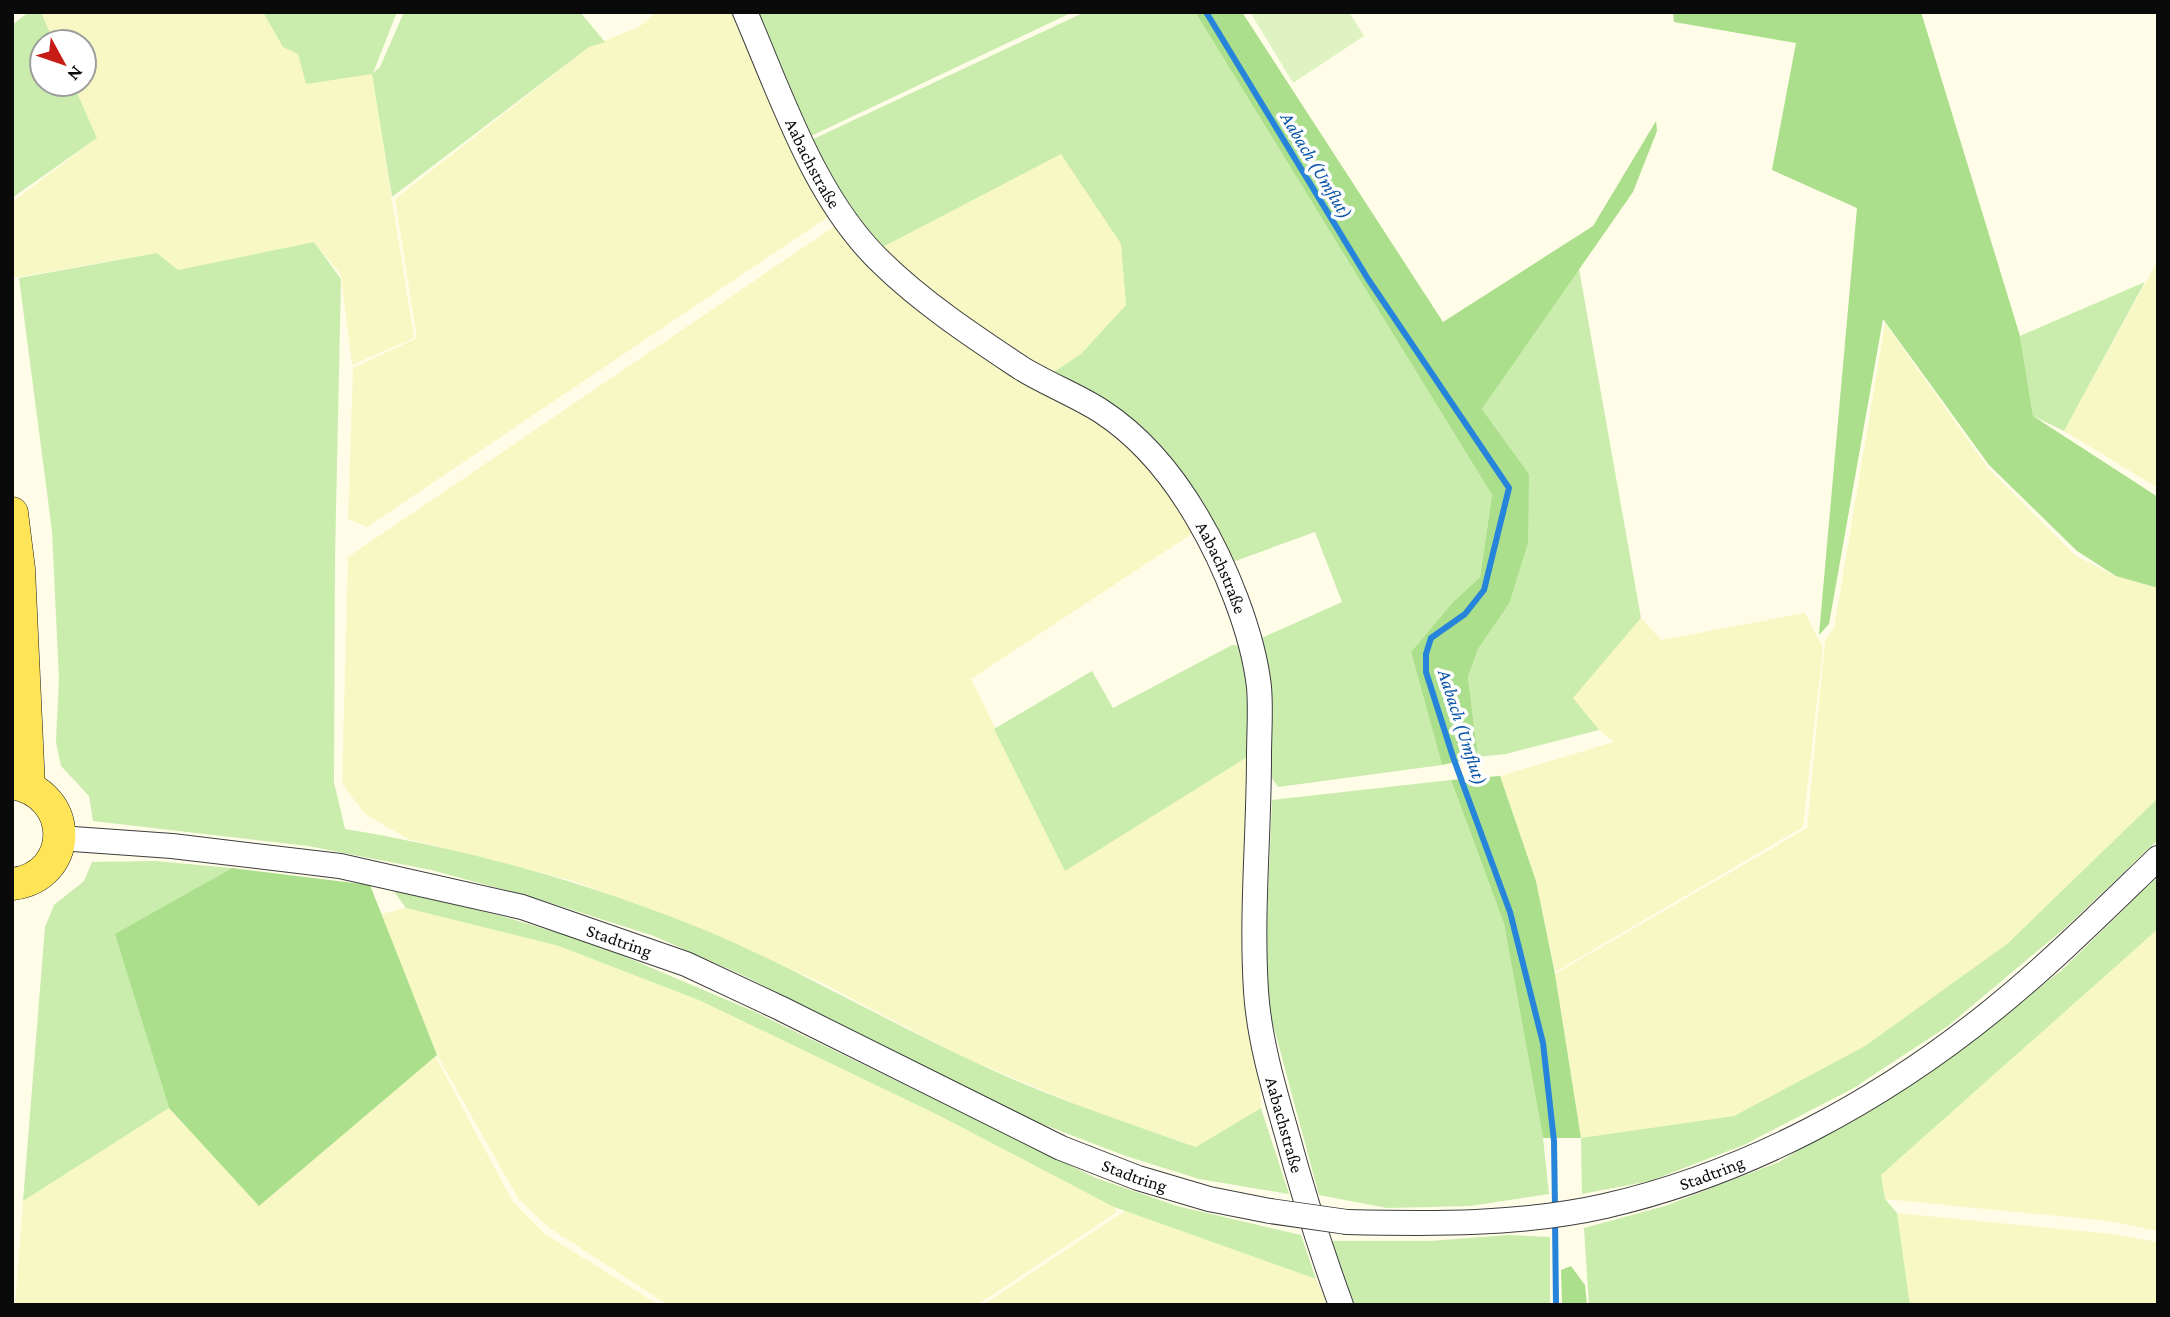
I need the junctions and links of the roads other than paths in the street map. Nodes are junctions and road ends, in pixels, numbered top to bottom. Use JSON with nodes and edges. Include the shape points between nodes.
{"nodes":[{"id":1,"x":745,"y":12,"type":"edge"},
{"id":2,"x":12,"y":513,"type":"edge"},
{"id":3,"x":21,"y":621,"type":"junction"},
{"id":4,"x":12,"y":684,"type":"edge"},
{"id":5,"x":21,"y":785,"type":"edge"},
{"id":6,"x":59,"y":838,"type":"junction"},
{"id":7,"x":2158,"y":858,"type":"edge"},
{"id":8,"x":12,"y":884,"type":"edge"},
{"id":9,"x":1341,"y":1305,"type":"edge"}],
"edges":[{"from":1,"to":9,"type":"street","name":"Aabachstraße","via":[[809,160],[840,216],[881,263],[956,323],[1133,435],[1164,469],[1197,517],[1224,573],[1251,644],[1259,688],[1257,996],[1276,1097],[1313,1229]]},
{"from":2,"to":3,"type":"main road"},
{"from":3,"to":4,"type":"main road"},
{"from":3,"to":5,"type":"main road"},
{"from":5,"to":6,"type":"main road","via":[[43,796],[53,808]]},
{"from":6,"to":7,"type":"street","name":"Stadtring","bridge":true,"via":[[340,866],[522,907],[686,964],[1061,1148],[1138,1178],[1270,1212],[1347,1222],[1444,1224],[1604,1206],[1709,1177],[1839,1115],[1922,1064],[1995,1009]]},
{"from":6,"to":8,"type":"main road","via":[[48,866],[22,883]]}]}
